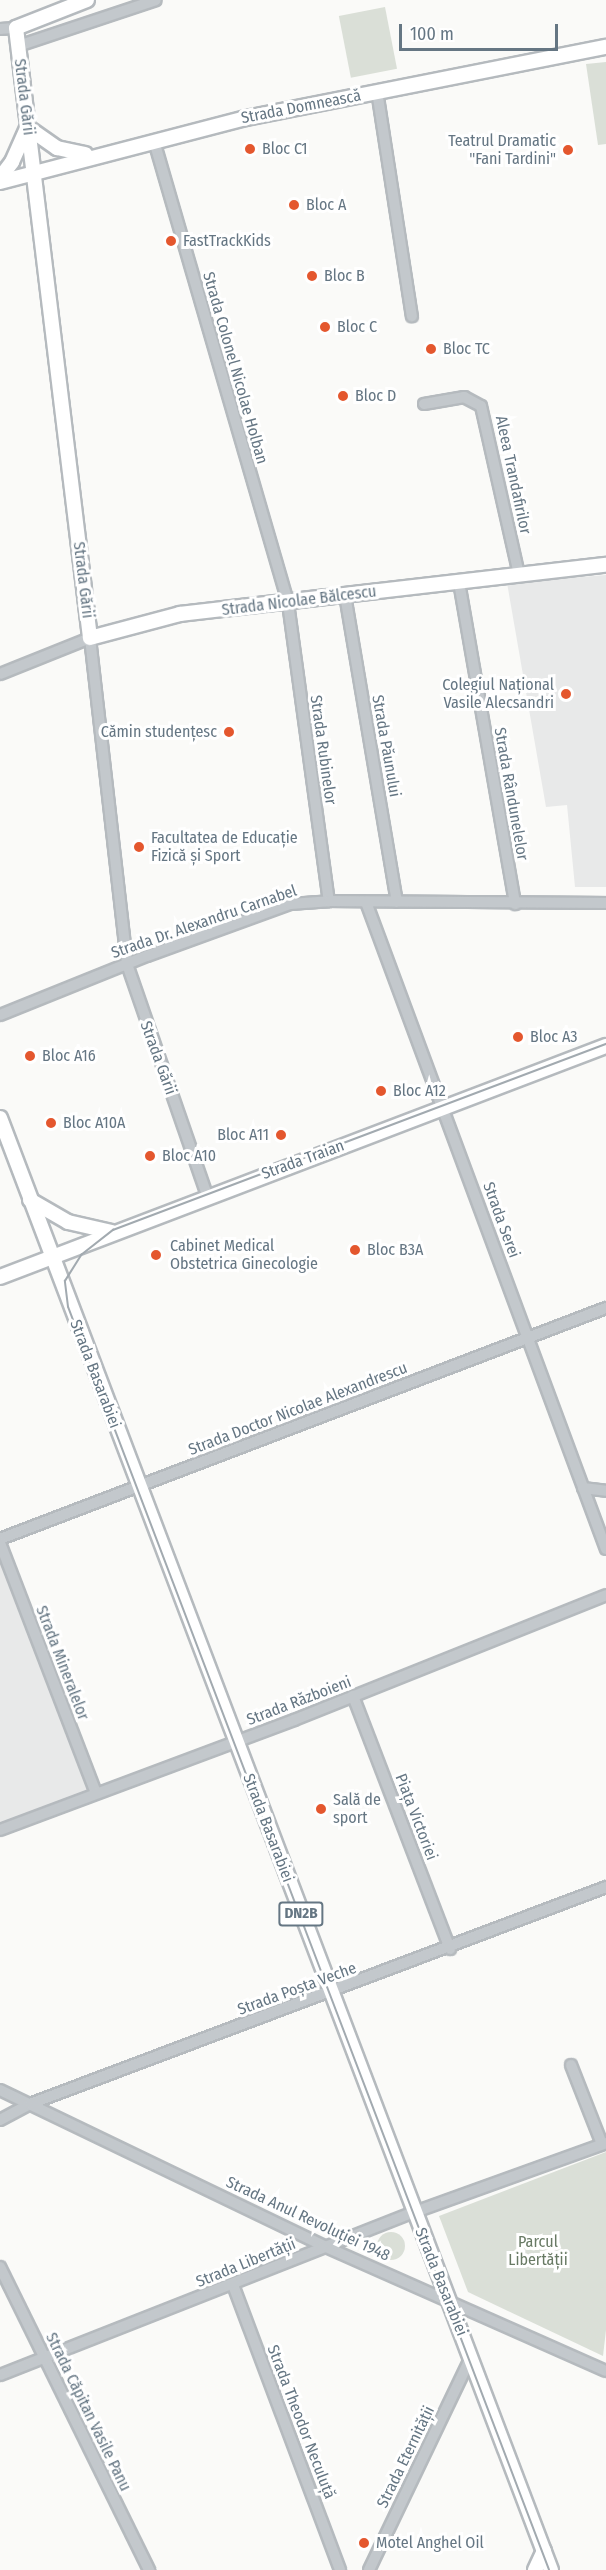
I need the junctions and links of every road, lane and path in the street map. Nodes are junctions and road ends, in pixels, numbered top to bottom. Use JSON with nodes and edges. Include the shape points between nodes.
{"nodes":[{"id":1,"x":87,"y":0,"type":"edge"},
{"id":2,"x":156,"y":0,"type":"edge"},
{"id":3,"x":16,"y":28,"type":"junction"},
{"id":4,"x":0,"y":29,"type":"edge"},
{"id":5,"x":18,"y":46,"type":"junction"},
{"id":6,"x":606,"y":47,"type":"edge"},
{"id":7,"x":377,"y":92,"type":"junction"},
{"id":8,"x":27,"y":127,"type":"junction"},
{"id":9,"x":154,"y":141,"type":"junction"},
{"id":10,"x":100,"y":154,"type":"junction"},
{"id":11,"x":35,"y":170,"type":"junction"},
{"id":12,"x":0,"y":180,"type":"edge"},
{"id":13,"x":412,"y":316,"type":"dead end"},
{"id":14,"x":424,"y":404,"type":"dead end"},
{"id":15,"x":606,"y":565,"type":"edge"},
{"id":16,"x":519,"y":575,"type":"junction"},
{"id":17,"x":459,"y":582,"type":"junction"},
{"id":18,"x":345,"y":596,"type":"junction"},
{"id":19,"x":288,"y":603,"type":"junction"},
{"id":20,"x":90,"y":638,"type":"junction"},
{"id":21,"x":0,"y":674,"type":"edge"},
{"id":22,"x":329,"y":901,"type":"junction"},
{"id":23,"x":366,"y":902,"type":"junction"},
{"id":24,"x":398,"y":902,"type":"junction"},
{"id":25,"x":606,"y":903,"type":"edge"},
{"id":26,"x":515,"y":904,"type":"junction"},
{"id":27,"x":127,"y":964,"type":"junction"},
{"id":28,"x":0,"y":1015,"type":"edge"},
{"id":29,"x":606,"y":1046,"type":"edge"},
{"id":30,"x":444,"y":1107,"type":"junction"},
{"id":31,"x":0,"y":1119,"type":"edge"},
{"id":32,"x":207,"y":1196,"type":"junction"},
{"id":33,"x":30,"y":1200,"type":"junction"},
{"id":34,"x":112,"y":1232,"type":"junction"},
{"id":35,"x":52,"y":1257,"type":"junction"},
{"id":36,"x":0,"y":1277,"type":"edge"},
{"id":37,"x":606,"y":1308,"type":"edge"},
{"id":38,"x":528,"y":1336,"type":"junction"},
{"id":39,"x":138,"y":1487,"type":"junction"},
{"id":40,"x":583,"y":1488,"type":"junction"},
{"id":41,"x":606,"y":1491,"type":"edge"},
{"id":42,"x":0,"y":1539,"type":"edge"},
{"id":43,"x":0,"y":1543,"type":"edge"},
{"id":44,"x":606,"y":1549,"type":"edge"},
{"id":45,"x":606,"y":1595,"type":"edge"},
{"id":46,"x":353,"y":1696,"type":"junction"},
{"id":47,"x":236,"y":1741,"type":"junction"},
{"id":48,"x":96,"y":1793,"type":"junction"},
{"id":49,"x":0,"y":1830,"type":"edge"},
{"id":50,"x":606,"y":1887,"type":"edge"},
{"id":51,"x":450,"y":1949,"type":"junction"},
{"id":52,"x":331,"y":1993,"type":"junction"},
{"id":53,"x":571,"y":2065,"type":"dead end"},
{"id":54,"x":0,"y":2090,"type":"edge"},
{"id":55,"x":30,"y":2104,"type":"junction"},
{"id":56,"x":0,"y":2120,"type":"edge"},
{"id":57,"x":604,"y":2143,"type":"edge"},
{"id":58,"x":413,"y":2212,"type":"junction"},
{"id":59,"x":326,"y":2247,"type":"junction"},
{"id":60,"x":0,"y":2267,"type":"edge"},
{"id":61,"x":233,"y":2285,"type":"junction"},
{"id":62,"x":448,"y":2298,"type":"junction"},
{"id":63,"x":471,"y":2357,"type":"junction"},
{"id":64,"x":45,"y":2358,"type":"junction"},
{"id":65,"x":606,"y":2372,"type":"edge"},
{"id":66,"x":0,"y":2375,"type":"edge"},
{"id":67,"x":544,"y":2551,"type":"junction"},
{"id":68,"x":149,"y":2570,"type":"edge"},
{"id":69,"x":340,"y":2570,"type":"edge"},
{"id":70,"x":369,"y":2570,"type":"edge"},
{"id":71,"x":535,"y":2570,"type":"edge"},
{"id":72,"x":551,"y":2570,"type":"edge"}],
"edges":[{"from":1,"to":3,"type":"main road"},
{"from":2,"to":5,"type":"street"},
{"from":3,"to":4,"type":"street"},
{"from":3,"to":5,"type":"main road","name":"Strada Gării"},
{"from":5,"to":8,"type":"main road","name":"Strada Gării"},
{"from":6,"to":7,"type":"main road","name":"Strada Domnească"},
{"from":7,"to":9,"type":"main road","name":"Strada Domnească"},
{"from":7,"to":13,"type":"street"},
{"from":8,"to":10,"type":"main road","via":[[57,148]]},
{"from":8,"to":11,"type":"main road","name":"Strada Gării"},
{"from":8,"to":12,"type":"main road"},
{"from":9,"to":10,"type":"main road","name":"Strada Domnească"},
{"from":9,"to":19,"type":"street","name":"Strada Colonel Nicolae Holban"},
{"from":10,"to":11,"type":"main road","name":"Strada Domnească"},
{"from":11,"to":12,"type":"main road","name":"Strada Domnească"},
{"from":11,"to":20,"type":"main road","name":"Strada Gării"},
{"from":14,"to":16,"type":"street","name":"Aleea Trandafirilor","via":[[464,397],[481,406]]},
{"from":15,"to":16,"type":"main road","name":"Strada Nicolae Bălcescu"},
{"from":16,"to":17,"type":"main road","name":"Strada Nicolae Bălcescu"},
{"from":17,"to":18,"type":"main road","name":"Strada Nicolae Bălcescu"},
{"from":17,"to":26,"type":"street","name":"Strada Rândunelelor"},
{"from":18,"to":19,"type":"main road","name":"Strada Nicolae Bălcescu"},
{"from":18,"to":24,"type":"street","name":"Strada Păunului"},
{"from":19,"to":20,"type":"main road","name":"Strada Nicolae Bălcescu","via":[[162,617]]},
{"from":19,"to":22,"type":"street","name":"Strada Rubinelor"},
{"from":20,"to":21,"type":"street","name":"Strada Nicolae Bălcescu"},
{"from":20,"to":27,"type":"street","name":"Strada Gării"},
{"from":22,"to":23,"type":"street","name":"Strada Dr. Alexandru Carnabel"},
{"from":22,"to":27,"type":"street","name":"Strada Dr. Alexandru Carnabel","via":[[290,904]]},
{"from":23,"to":24,"type":"street","name":"Strada Dr. Alexandru Carnabel"},
{"from":23,"to":30,"type":"street","name":"Strada Serei"},
{"from":24,"to":26,"type":"street","name":"Strada Dr. Alexandru Carnabel"},
{"from":25,"to":26,"type":"street","name":"Strada Dr. Alexandru Carnabel"},
{"from":27,"to":28,"type":"street","name":"Strada Dr. Alexandru Carnabel"},
{"from":27,"to":32,"type":"street","name":"Strada Gării"},
{"from":29,"to":30,"type":"main road","name":"Strada Traian"},
{"from":30,"to":32,"type":"main road","name":"Strada Traian"},
{"from":30,"to":38,"type":"street","name":"Strada Serei"},
{"from":31,"to":33,"type":"main road","name":"Strada Basarabiei","number":"DN2B"},
{"from":32,"to":34,"type":"main road","name":"Strada Traian"},
{"from":33,"to":34,"type":"main road","via":[[68,1221]]},
{"from":33,"to":35,"type":"main road","name":"Strada Basarabiei","number":"DN2B"},
{"from":34,"to":35,"type":"main road","name":"Strada Traian"},
{"from":35,"to":36,"type":"main road","name":"Strada Traian"},
{"from":35,"to":39,"type":"main road","name":"Strada Basarabiei","number":"DN2B"},
{"from":37,"to":38,"type":"street","name":"Strada Doctor Nicolae Alexandrescu"},
{"from":38,"to":39,"type":"street","name":"Strada Doctor Nicolae Alexandrescu"},
{"from":38,"to":40,"type":"street","name":"Strada Serei"},
{"from":39,"to":42,"type":"street","name":"Strada Doctor Nicolae Alexandrescu"},
{"from":39,"to":47,"type":"main road","name":"Strada Basarabiei","number":"DN2B"},
{"from":40,"to":41,"type":"street"},
{"from":40,"to":44,"type":"street","name":"Strada Serei"},
{"from":43,"to":48,"type":"street","name":"Strada Mineralelor"},
{"from":45,"to":46,"type":"street","name":"Strada Războieni"},
{"from":46,"to":47,"type":"street","name":"Strada Războieni"},
{"from":46,"to":51,"type":"street","name":"Piața Victoriei"},
{"from":47,"to":48,"type":"street","name":"Strada Războieni"},
{"from":47,"to":52,"type":"main road","name":"Strada Basarabiei","number":"DN2B"},
{"from":48,"to":49,"type":"street","name":"Strada Războieni"},
{"from":50,"to":51,"type":"street","name":"Strada Poșta Veche"},
{"from":51,"to":52,"type":"street","name":"Strada Poșta Veche"},
{"from":52,"to":55,"type":"street","name":"Strada Poșta Veche"},
{"from":52,"to":58,"type":"main road","name":"Strada Basarabiei","number":"DN2B"},
{"from":53,"to":57,"type":"street"},
{"from":54,"to":55,"type":"street","name":"Strada Anul Revoluției 1948"},
{"from":55,"to":56,"type":"street","name":"Strada Poșta Veche"},
{"from":55,"to":59,"type":"street","name":"Strada Anul Revoluției 1948"},
{"from":57,"to":58,"type":"street","name":"Strada Libertății"},
{"from":58,"to":59,"type":"street","name":"Strada Libertății"},
{"from":58,"to":62,"type":"main road","name":"Strada Basarabiei","number":"DN2B"},
{"from":59,"to":61,"type":"street","name":"Strada Libertății"},
{"from":59,"to":62,"type":"street","name":"Strada Anul Revoluției 1948"},
{"from":60,"to":64,"type":"street","name":"Strada Căpitan Vasile Panu"},
{"from":61,"to":64,"type":"street","name":"Strada Libertății"},
{"from":61,"to":69,"type":"street","name":"Strada Theodor Neculuță"},
{"from":62,"to":63,"type":"main road","name":"Strada Basarabiei","number":"DN2B"},
{"from":62,"to":65,"type":"street","name":"Strada Anul Revoluției 1948"},
{"from":63,"to":67,"type":"main road","name":"Strada Basarabiei","number":"DN2B"},
{"from":63,"to":70,"type":"street","name":"Strada Eternității"},
{"from":64,"to":66,"type":"street","name":"Strada Libertății"},
{"from":64,"to":68,"type":"street","name":"Strada Căpitan Vasile Panu"},
{"from":67,"to":71,"type":"main road"},
{"from":67,"to":72,"type":"main road","name":"Strada Basarabiei","number":"DN2B"}]}
